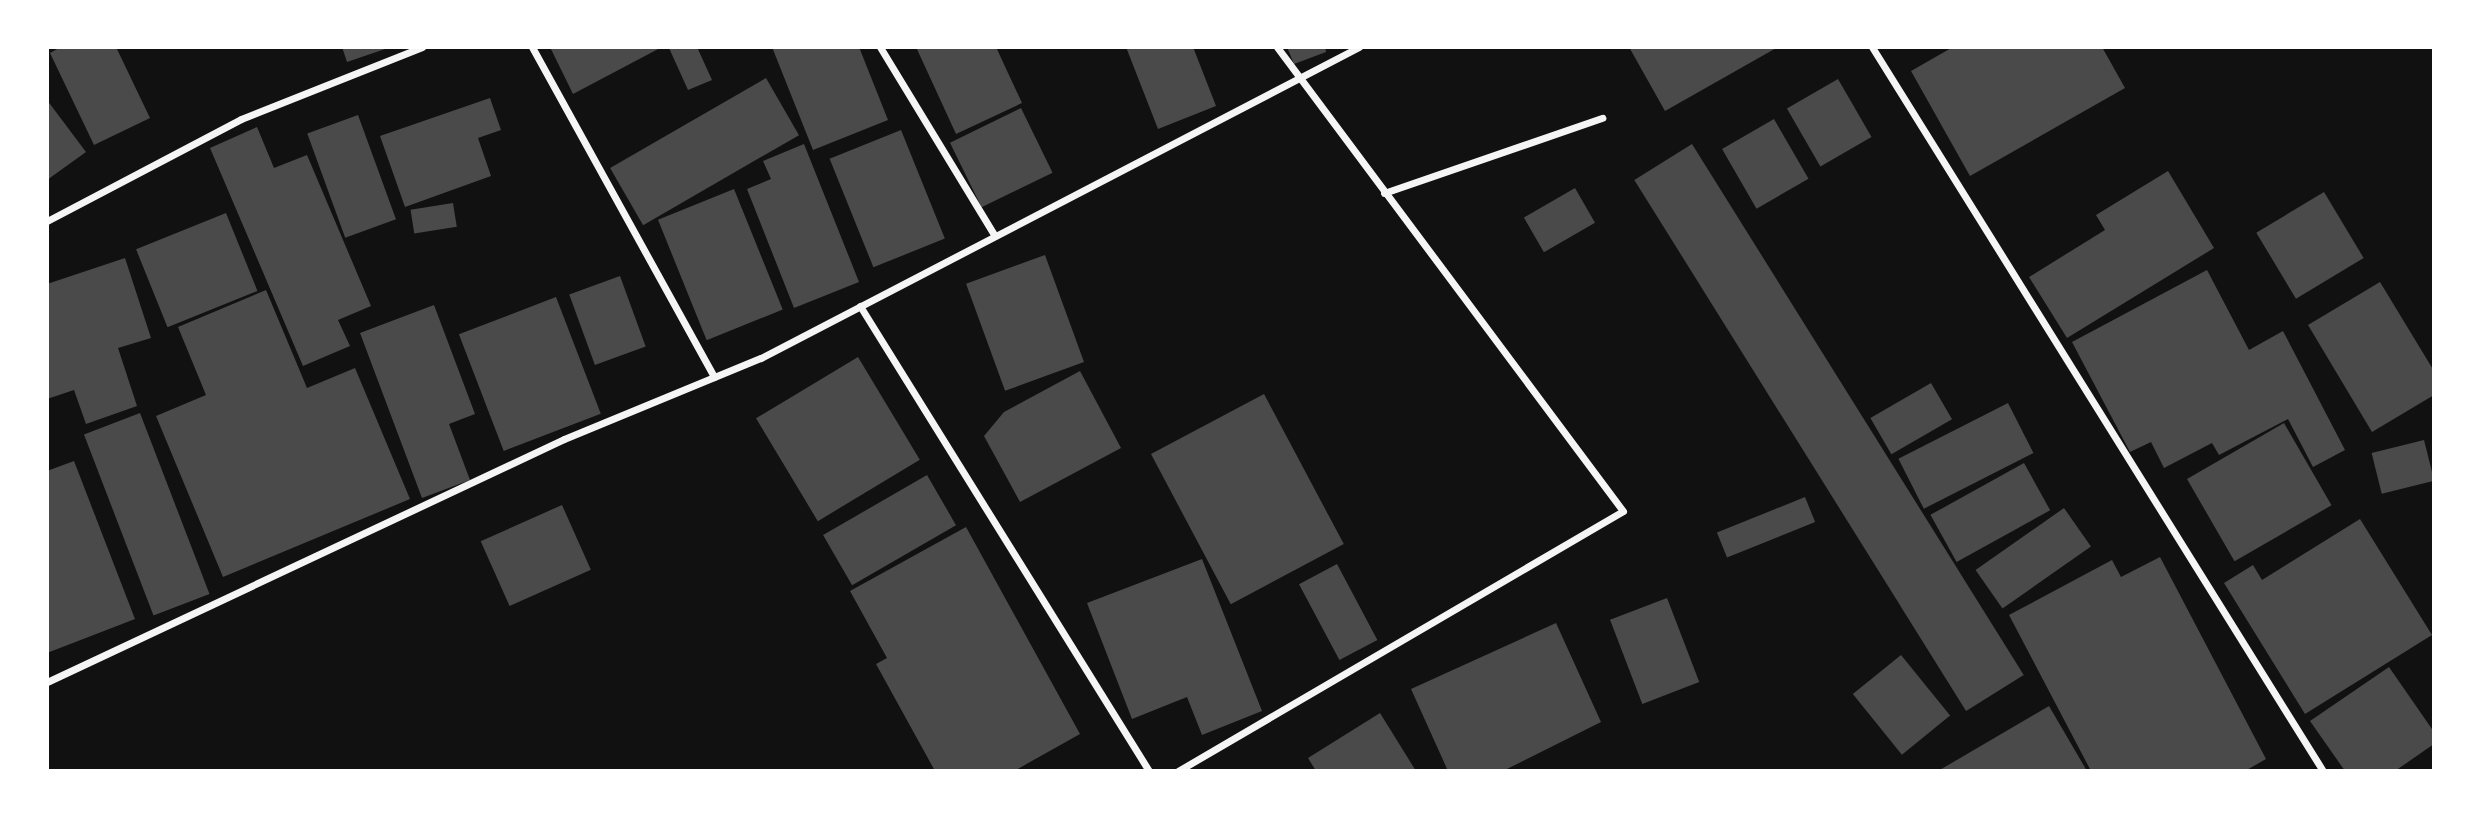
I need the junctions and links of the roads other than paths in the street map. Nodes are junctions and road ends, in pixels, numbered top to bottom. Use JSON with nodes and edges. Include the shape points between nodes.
{"nodes":[{"id":1,"x":422,"y":47,"type":"edge"},
{"id":2,"x":532,"y":47,"type":"edge"},
{"id":3,"x":880,"y":47,"type":"edge"},
{"id":4,"x":1277,"y":47,"type":"edge"},
{"id":5,"x":1359,"y":47,"type":"edge"},
{"id":6,"x":1872,"y":47,"type":"edge"},
{"id":7,"x":1298,"y":79,"type":"junction"},
{"id":8,"x":1602,"y":118,"type":"dead end"},
{"id":9,"x":1384,"y":194,"type":"junction"},
{"id":10,"x":47,"y":221,"type":"edge"},
{"id":11,"x":995,"y":236,"type":"junction"},
{"id":12,"x":860,"y":306,"type":"junction"},
{"id":13,"x":714,"y":377,"type":"junction"},
{"id":14,"x":47,"y":682,"type":"edge"},
{"id":15,"x":1149,"y":771,"type":"edge"},
{"id":16,"x":1178,"y":771,"type":"edge"},
{"id":17,"x":2323,"y":771,"type":"edge"}],
"edges":[{"from":1,"to":10,"type":"street","via":[[241,119]]},
{"from":2,"to":13,"type":"street"},
{"from":3,"to":11,"type":"street"},
{"from":4,"to":7,"type":"street"},
{"from":5,"to":7,"type":"street"},
{"from":6,"to":17,"type":"street"},
{"from":7,"to":9,"type":"street"},
{"from":7,"to":11,"type":"street"},
{"from":8,"to":9,"type":"street"},
{"from":9,"to":16,"type":"street","via":[[1623,511]]},
{"from":11,"to":12,"type":"street"},
{"from":12,"to":13,"type":"street"},
{"from":12,"to":15,"type":"street"},
{"from":13,"to":14,"type":"street","via":[[564,439]]}]}
